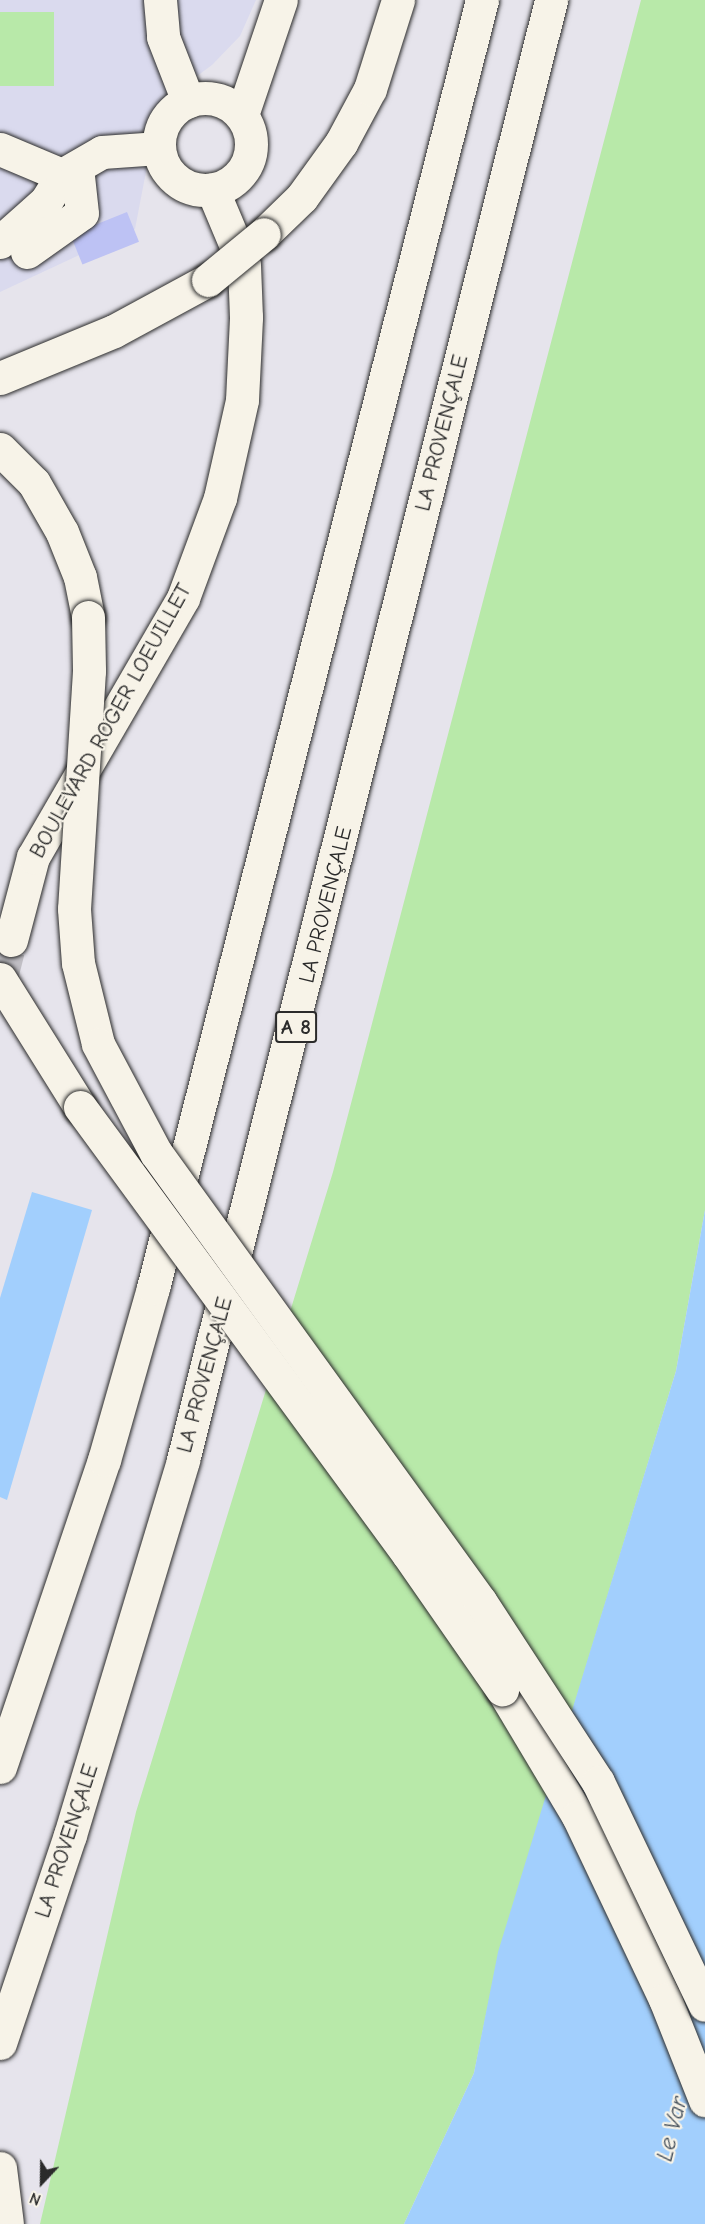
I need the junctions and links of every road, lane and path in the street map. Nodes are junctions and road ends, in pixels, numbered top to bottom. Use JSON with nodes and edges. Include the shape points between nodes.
{"nodes":[{"id":1,"x":160,"y":0,"type":"edge"},
{"id":2,"x":281,"y":0,"type":"edge"},
{"id":3,"x":398,"y":0,"type":"edge"},
{"id":4,"x":482,"y":0,"type":"edge"},
{"id":5,"x":551,"y":0,"type":"edge"},
{"id":6,"x":188,"y":101,"type":"junction"},
{"id":7,"x":242,"y":115,"type":"junction"},
{"id":8,"x":0,"y":148,"type":"edge"},
{"id":9,"x":159,"y":148,"type":"junction"},
{"id":10,"x":69,"y":171,"type":"junction"},
{"id":11,"x":212,"y":189,"type":"junction"},
{"id":12,"x":13,"y":247,"type":"edge"},
{"id":13,"x":0,"y":378,"type":"edge"},
{"id":14,"x":0,"y":449,"type":"edge"},
{"id":15,"x":11,"y":940,"type":"tunnel mouth"},
{"id":16,"x":0,"y":979,"type":"edge"},
{"id":17,"x":0,"y":1007,"type":"edge"},
{"id":18,"x":80,"y":1107,"type":"junction"},
{"id":19,"x":0,"y":1767,"type":"edge"},
{"id":20,"x":705,"y":2005,"type":"edge"},
{"id":21,"x":0,"y":2043,"type":"edge"},
{"id":22,"x":705,"y":2100,"type":"edge"},
{"id":23,"x":0,"y":2168,"type":"edge"},
{"id":24,"x":7,"y":2224,"type":"edge"}],
"edges":[{"from":1,"to":6,"type":"main road","via":[[163,37]]},
{"from":2,"to":7,"type":"main road"},
{"from":3,"to":13,"type":"main road","bridge":true,"via":[[370,89],[341,143],[302,197],[264,234],[208,280],[114,331]]},
{"from":4,"to":19,"type":"main road","via":[[153,1288],[104,1460]]},
{"from":5,"to":21,"type":"main road","name":"LA PROVENÇALE","number":"A 8","via":[[183,1460],[70,1835]]},
{"from":6,"to":7,"type":"main road","via":[[217,99]]},
{"from":6,"to":9,"type":"main road","via":[[166,120]]},
{"from":7,"to":11,"type":"main road","via":[[249,130],[248,161],[227,185]]},
{"from":8,"to":10,"type":"main road"},
{"from":9,"to":10,"type":"main road","via":[[102,152]]},
{"from":9,"to":11,"type":"main road","via":[[171,175],[197,189]]},
{"from":10,"to":12,"type":"main road","via":[[82,213]]},
{"from":11,"to":15,"type":"main road","name":"BOULEVARD ROGER LOEUILLET","via":[[244,265],[246,316],[242,400],[220,498],[183,598],[33,857]]},
{"from":14,"to":20,"type":"main road","bridge":true,"via":[[34,483],[63,532],[81,577],[88,617],[74,909],[78,963],[102,1053],[156,1154],[480,1601],[598,1782]]},
{"from":16,"to":18,"type":"main road"},
{"from":17,"to":18,"type":"main road"},
{"from":18,"to":22,"type":"main road","bridge":true,"via":[[408,1554],[502,1689],[578,1816],[665,1999]]},
{"from":23,"to":24,"type":"main road"}]}
